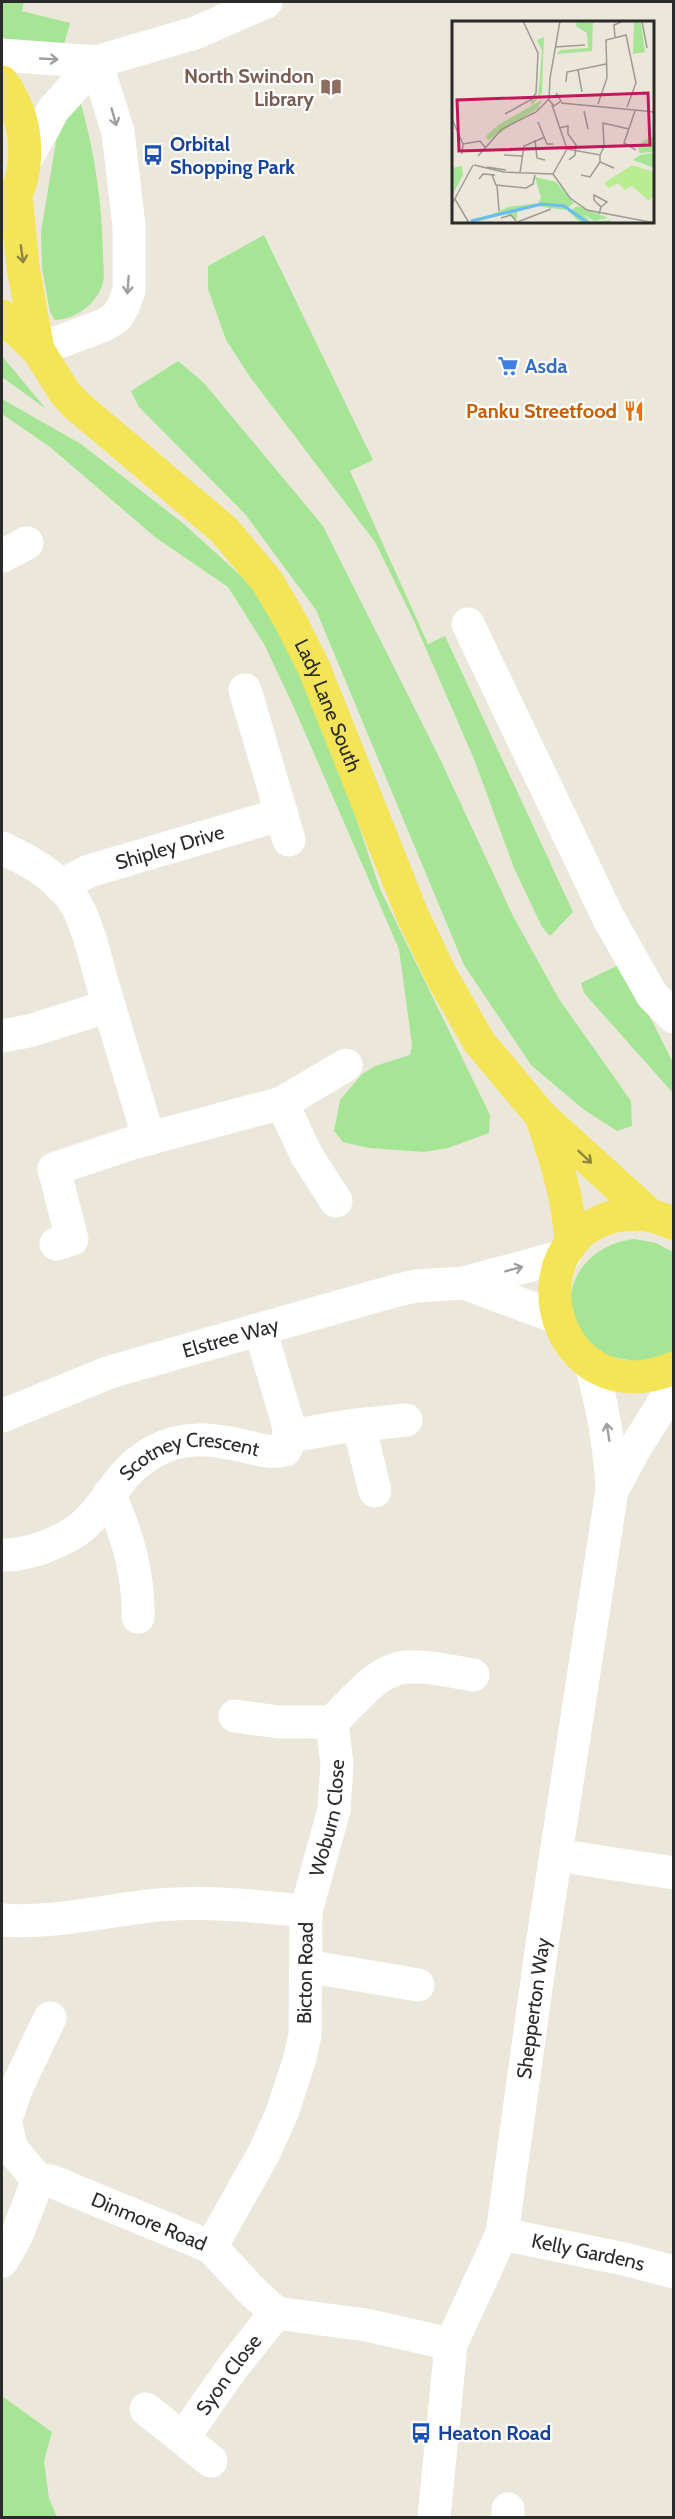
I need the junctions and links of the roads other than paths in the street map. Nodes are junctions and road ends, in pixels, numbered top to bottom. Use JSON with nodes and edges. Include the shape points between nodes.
{"nodes":[{"id":1,"x":266,"y":2,"type":"edge"},
{"id":2,"x":2,"y":55,"type":"edge"},
{"id":3,"x":96,"y":62,"type":"junction"},
{"id":4,"x":2,"y":82,"type":"edge"},
{"id":5,"x":25,"y":161,"type":"junction"},
{"id":6,"x":9,"y":207,"type":"edge"},
{"id":7,"x":2,"y":316,"type":"edge"},
{"id":8,"x":38,"y":350,"type":"junction"},
{"id":9,"x":468,"y":624,"type":"dead end"},
{"id":10,"x":245,"y":690,"type":"dead end"},
{"id":11,"x":2,"y":848,"type":"edge"},
{"id":12,"x":60,"y":886,"type":"junction"},
{"id":13,"x":109,"y":1006,"type":"junction"},
{"id":14,"x":674,"y":1017,"type":"edge"},
{"id":15,"x":2,"y":1036,"type":"edge"},
{"id":16,"x":346,"y":1065,"type":"dead end"},
{"id":17,"x":282,"y":1103,"type":"junction"},
{"id":18,"x":542,"y":1117,"type":"junction"},
{"id":19,"x":149,"y":1139,"type":"junction"},
{"id":20,"x":336,"y":1201,"type":"dead end"},
{"id":21,"x":665,"y":1219,"type":"edge"},
{"id":22,"x":56,"y":1244,"type":"dead end"},
{"id":23,"x":568,"y":1250,"type":"junction"},
{"id":24,"x":464,"y":1283,"type":"junction"},
{"id":25,"x":556,"y":1317,"type":"junction"},
{"id":26,"x":260,"y":1329,"type":"junction"},
{"id":27,"x":591,"y":1364,"type":"junction"},
{"id":28,"x":674,"y":1368,"type":"edge"},
{"id":29,"x":674,"y":1386,"type":"edge"},
{"id":30,"x":2,"y":1416,"type":"edge"},
{"id":31,"x":406,"y":1420,"type":"dead end"},
{"id":32,"x":357,"y":1425,"type":"junction"},
{"id":33,"x":290,"y":1436,"type":"junction"},
{"id":34,"x":612,"y":1490,"type":"junction"},
{"id":35,"x":375,"y":1491,"type":"dead end"},
{"id":36,"x":109,"y":1494,"type":"junction"},
{"id":37,"x":2,"y":1554,"type":"edge"},
{"id":38,"x":138,"y":1617,"type":"dead end"},
{"id":39,"x":473,"y":1675,"type":"dead end"},
{"id":40,"x":235,"y":1716,"type":"dead end"},
{"id":41,"x":332,"y":1722,"type":"junction"},
{"id":42,"x":556,"y":1855,"type":"junction"},
{"id":43,"x":674,"y":1873,"type":"edge"},
{"id":44,"x":306,"y":1911,"type":"junction"},
{"id":45,"x":2,"y":1920,"type":"edge"},
{"id":46,"x":306,"y":1966,"type":"junction"},
{"id":47,"x":418,"y":1985,"type":"dead end"},
{"id":48,"x":50,"y":2018,"type":"dead end"},
{"id":49,"x":38,"y":2180,"type":"junction"},
{"id":50,"x":502,"y":2234,"type":"junction"},
{"id":51,"x":211,"y":2247,"type":"junction"},
{"id":52,"x":2,"y":2262,"type":"edge"},
{"id":53,"x":674,"y":2272,"type":"edge"},
{"id":54,"x":276,"y":2313,"type":"junction"},
{"id":55,"x":451,"y":2344,"type":"junction"},
{"id":56,"x":146,"y":2409,"type":"dead end"},
{"id":57,"x":183,"y":2438,"type":"junction"},
{"id":58,"x":211,"y":2460,"type":"dead end"},
{"id":59,"x":434,"y":2517,"type":"edge"}],
"edges":[{"from":1,"to":3,"type":"street","via":[[195,33]]},
{"from":2,"to":3,"type":"street","one_way":true},
{"from":3,"to":5,"type":"street","via":[[53,110]]},
{"from":3,"to":8,"type":"street","one_way":true,"via":[[118,132],[129,226],[129,290],[116,318],[104,326]]},
{"from":4,"to":5,"type":"main road","via":[[23,125]]},
{"from":5,"to":6,"type":"main road"},
{"from":6,"to":8,"type":"main road","name":"Lady Lane South","one_way":true},
{"from":7,"to":8,"type":"main road","name":"Lady Lane South"},
{"from":8,"to":18,"type":"main road","name":"Lady Lane South","via":[[75,404],[224,530],[267,581],[314,668],[412,914],[441,975],[479,1042]]},
{"from":9,"to":14,"type":"street","via":[[608,917],[652,995]]},
{"from":10,"to":12,"type":"street","name":"Shipley Drive","via":[[286,827],[89,871]]},
{"from":11,"to":12,"type":"street"},
{"from":12,"to":13,"type":"street","via":[[76,905]]},
{"from":13,"to":15,"type":"street"},
{"from":13,"to":19,"type":"street"},
{"from":16,"to":17,"type":"street"},
{"from":17,"to":19,"type":"street"},
{"from":17,"to":20,"type":"street","via":[[307,1156]]},
{"from":18,"to":21,"type":"main road","name":"Lady Lane South","one_way":true},
{"from":18,"to":23,"type":"main road","name":"Lady Lane South","via":[[566,1190],[570,1214]]},
{"from":19,"to":22,"type":"street","via":[[54,1169],[72,1239]]},
{"from":21,"to":23,"type":"main road","via":[[628,1214],[607,1218],[587,1229]]},
{"from":24,"to":23,"type":"street","name":"Elstree Way","one_way":true},
{"from":23,"to":25,"type":"main road","via":[[556,1275]]},
{"from":24,"to":25,"type":"street","name":"Elstree Way"},
{"from":24,"to":26,"type":"street","name":"Elstree Way","via":[[416,1286]]},
{"from":25,"to":27,"type":"main road","via":[[563,1335]]},
{"from":26,"to":30,"type":"street","name":"Elstree Way","via":[[110,1372]]},
{"from":26,"to":33,"type":"street","name":"Scotney Crescent"},
{"from":27,"to":28,"type":"main road","via":[[611,1374],[634,1378]]},
{"from":34,"to":27,"type":"street","name":"Shepperton Way","one_way":true,"via":[[607,1428]]},
{"from":29,"to":34,"type":"street","name":"Shepperton Way"},
{"from":31,"to":32,"type":"street"},
{"from":32,"to":33,"type":"street"},
{"from":32,"to":35,"type":"street"},
{"from":33,"to":36,"type":"street","name":"Scotney Crescent","via":[[285,1450],[270,1452],[199,1439],[172,1444],[140,1461]]},
{"from":34,"to":42,"type":"street","name":"Shepperton Way"},
{"from":36,"to":37,"type":"street","name":"Scotney Crescent","via":[[74,1533],[33,1551]]},
{"from":36,"to":38,"type":"street","via":[[130,1550]]},
{"from":39,"to":41,"type":"street","via":[[424,1665],[394,1668],[376,1677]]},
{"from":40,"to":41,"type":"street","via":[[279,1722]]},
{"from":41,"to":44,"type":"street","name":"Woburn Close","via":[[337,1764],[334,1810]]},
{"from":42,"to":43,"type":"street"},
{"from":42,"to":50,"type":"street","name":"Shepperton Way"},
{"from":44,"to":45,"type":"street","name":"Bicton Road","via":[[214,1903]]},
{"from":44,"to":46,"type":"street","name":"Bicton Road"},
{"from":46,"to":47,"type":"street"},
{"from":46,"to":51,"type":"street","name":"Bicton Road","via":[[304,2036],[293,2084],[264,2153]]},
{"from":48,"to":49,"type":"street","via":[[5,2121],[12,2149]]},
{"from":49,"to":51,"type":"street","name":"Dinmore Road","via":[[68,2186]]},
{"from":49,"to":52,"type":"street"},
{"from":50,"to":53,"type":"street","name":"Kelly Gardens"},
{"from":50,"to":55,"type":"street","name":"Shepperton Way"},
{"from":51,"to":54,"type":"street","name":"Dinmore Road"},
{"from":54,"to":55,"type":"street","via":[[366,2325]]},
{"from":54,"to":57,"type":"street","name":"Syon Close"},
{"from":55,"to":59,"type":"street","name":"Shepperton Way"},
{"from":56,"to":57,"type":"street"},
{"from":57,"to":58,"type":"street"}]}
